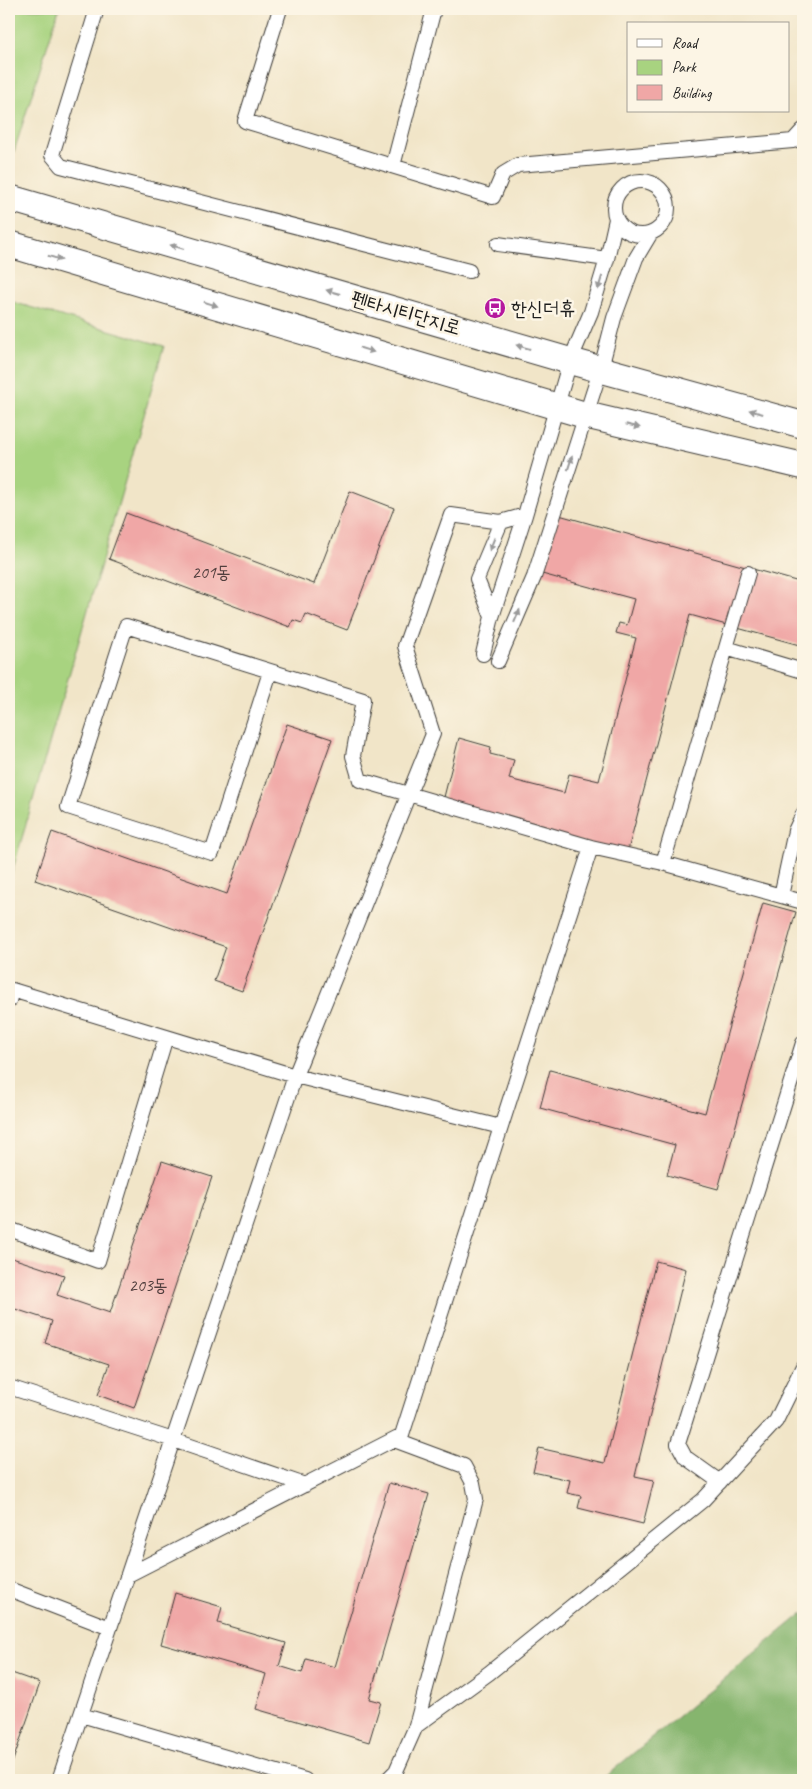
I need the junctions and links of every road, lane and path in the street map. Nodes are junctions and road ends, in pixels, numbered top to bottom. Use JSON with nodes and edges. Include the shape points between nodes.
{"nodes":[{"id":1,"x":97,"y":9,"type":"edge"},
{"id":2,"x":280,"y":9,"type":"edge"},
{"id":3,"x":434,"y":9,"type":"edge"},
{"id":4,"x":803,"y":130,"type":"edge"},
{"id":5,"x":393,"y":166,"type":"junction"},
{"id":6,"x":9,"y":198,"type":"edge"},
{"id":7,"x":616,"y":219,"type":"junction"},
{"id":8,"x":651,"y":234,"type":"junction"},
{"id":9,"x":9,"y":244,"type":"edge"},
{"id":10,"x":498,"y":244,"type":"dead end"},
{"id":11,"x":607,"y":260,"type":"junction"},
{"id":12,"x":469,"y":271,"type":"dead end"},
{"id":13,"x":570,"y":361,"type":"junction"},
{"id":14,"x":601,"y":368,"type":"junction"},
{"id":15,"x":557,"y":407,"type":"junction"},
{"id":16,"x":585,"y":415,"type":"junction"},
{"id":17,"x":803,"y":425,"type":"edge"},
{"id":18,"x":803,"y":466,"type":"edge"},
{"id":19,"x":525,"y":515,"type":"junction"},
{"id":20,"x":501,"y":522,"type":"junction"},
{"id":21,"x":748,"y":573,"type":"dead end"},
{"id":22,"x":492,"y":617,"type":"junction"},
{"id":23,"x":726,"y":648,"type":"junction"},
{"id":24,"x":483,"y":654,"type":"dead end"},
{"id":25,"x":498,"y":661,"type":"dead end"},
{"id":26,"x":803,"y":671,"type":"edge"},
{"id":27,"x":270,"y":672,"type":"junction"},
{"id":28,"x":410,"y":794,"type":"junction"},
{"id":29,"x":803,"y":814,"type":"edge"},
{"id":30,"x":591,"y":847,"type":"junction"},
{"id":31,"x":663,"y":863,"type":"junction"},
{"id":32,"x":782,"y":896,"type":"junction"},
{"id":33,"x":803,"y":902,"type":"edge"},
{"id":34,"x":9,"y":1001,"type":"edge"},
{"id":35,"x":166,"y":1037,"type":"junction"},
{"id":36,"x":803,"y":1043,"type":"edge"},
{"id":37,"x":295,"y":1076,"type":"junction"},
{"id":38,"x":501,"y":1127,"type":"junction"},
{"id":39,"x":9,"y":1229,"type":"edge"},
{"id":40,"x":803,"y":1366,"type":"edge"},
{"id":41,"x":9,"y":1386,"type":"edge"},
{"id":42,"x":173,"y":1440,"type":"junction"},
{"id":43,"x":394,"y":1440,"type":"junction"},
{"id":44,"x":720,"y":1482,"type":"junction"},
{"id":45,"x":305,"y":1485,"type":"junction"},
{"id":46,"x":128,"y":1575,"type":"junction"},
{"id":47,"x":9,"y":1589,"type":"edge"},
{"id":48,"x":110,"y":1628,"type":"junction"},
{"id":49,"x":82,"y":1715,"type":"junction"},
{"id":50,"x":416,"y":1726,"type":"junction"},
{"id":51,"x":60,"y":1780,"type":"edge"},
{"id":52,"x":305,"y":1780,"type":"edge"},
{"id":53,"x":387,"y":1780,"type":"edge"}],
"edges":[{"from":1,"to":12,"type":"lane","via":[[52,155],[60,166]]},
{"from":2,"to":5,"type":"lane","via":[[245,121]]},
{"from":3,"to":5,"type":"lane"},
{"from":4,"to":5,"type":"lane","via":[[793,141],[518,165],[503,174],[493,197]]},
{"from":13,"to":6,"type":"street","name":"펜타시티단지로","one_way":true},
{"from":7,"to":8,"type":"lane","via":[[628,232]]},
{"from":7,"to":8,"type":"lane","via":[[613,210],[619,192],[634,181],[652,182],[665,194],[669,211],[662,226]]},
{"from":7,"to":11,"type":"lane"},
{"from":8,"to":14,"type":"lane","via":[[636,258],[614,318]]},
{"from":9,"to":15,"type":"street","one_way":true},
{"from":10,"to":11,"type":"lane"},
{"from":11,"to":13,"type":"lane","one_way":true,"via":[[591,312]]},
{"from":13,"to":14,"type":"street","name":"펜타시티단지로"},
{"from":13,"to":15,"type":"lane"},
{"from":14,"to":16,"type":"lane"},
{"from":17,"to":14,"type":"street","name":"펜타시티단지로","one_way":true},
{"from":15,"to":16,"type":"street"},
{"from":15,"to":19,"type":"lane"},
{"from":16,"to":18,"type":"street","one_way":true},
{"from":25,"to":16,"type":"lane","one_way":true,"via":[[534,577]]},
{"from":19,"to":20,"type":"lane"},
{"from":19,"to":22,"type":"lane"},
{"from":20,"to":22,"type":"lane","one_way":true,"via":[[478,579]]},
{"from":20,"to":28,"type":"lane","via":[[451,515],[405,646],[433,734]]},
{"from":21,"to":23,"type":"lane"},
{"from":22,"to":24,"type":"lane"},
{"from":23,"to":26,"type":"lane"},
{"from":23,"to":31,"type":"lane"},
{"from":27,"to":27,"type":"lane","via":[[126,626],[68,808],[212,853]]},
{"from":27,"to":28,"type":"lane","via":[[363,700],[353,756],[360,780]]},
{"from":28,"to":30,"type":"lane"},
{"from":28,"to":37,"type":"lane"},
{"from":29,"to":32,"type":"lane","via":[[794,831]]},
{"from":30,"to":31,"type":"lane"},
{"from":30,"to":38,"type":"lane"},
{"from":31,"to":32,"type":"lane"},
{"from":32,"to":33,"type":"lane"},
{"from":34,"to":35,"type":"lane","via":[[12,990]]},
{"from":35,"to":37,"type":"lane"},
{"from":35,"to":39,"type":"lane","via":[[98,1261]]},
{"from":36,"to":44,"type":"lane","via":[[678,1444],[685,1457]]},
{"from":37,"to":38,"type":"lane"},
{"from":37,"to":42,"type":"lane"},
{"from":38,"to":43,"type":"lane","via":[[402,1435]]},
{"from":40,"to":44,"type":"lane","via":[[776,1421]]},
{"from":41,"to":42,"type":"lane"},
{"from":42,"to":45,"type":"lane"},
{"from":42,"to":46,"type":"lane"},
{"from":43,"to":45,"type":"lane"},
{"from":43,"to":50,"type":"lane","via":[[464,1466],[474,1483],[476,1499]]},
{"from":44,"to":50,"type":"lane","via":[[703,1500],[489,1673]]},
{"from":45,"to":46,"type":"lane"},
{"from":46,"to":48,"type":"lane"},
{"from":47,"to":48,"type":"lane"},
{"from":48,"to":49,"type":"lane"},
{"from":49,"to":51,"type":"lane"},
{"from":49,"to":52,"type":"lane"},
{"from":50,"to":53,"type":"lane","via":[[396,1771]]}]}
